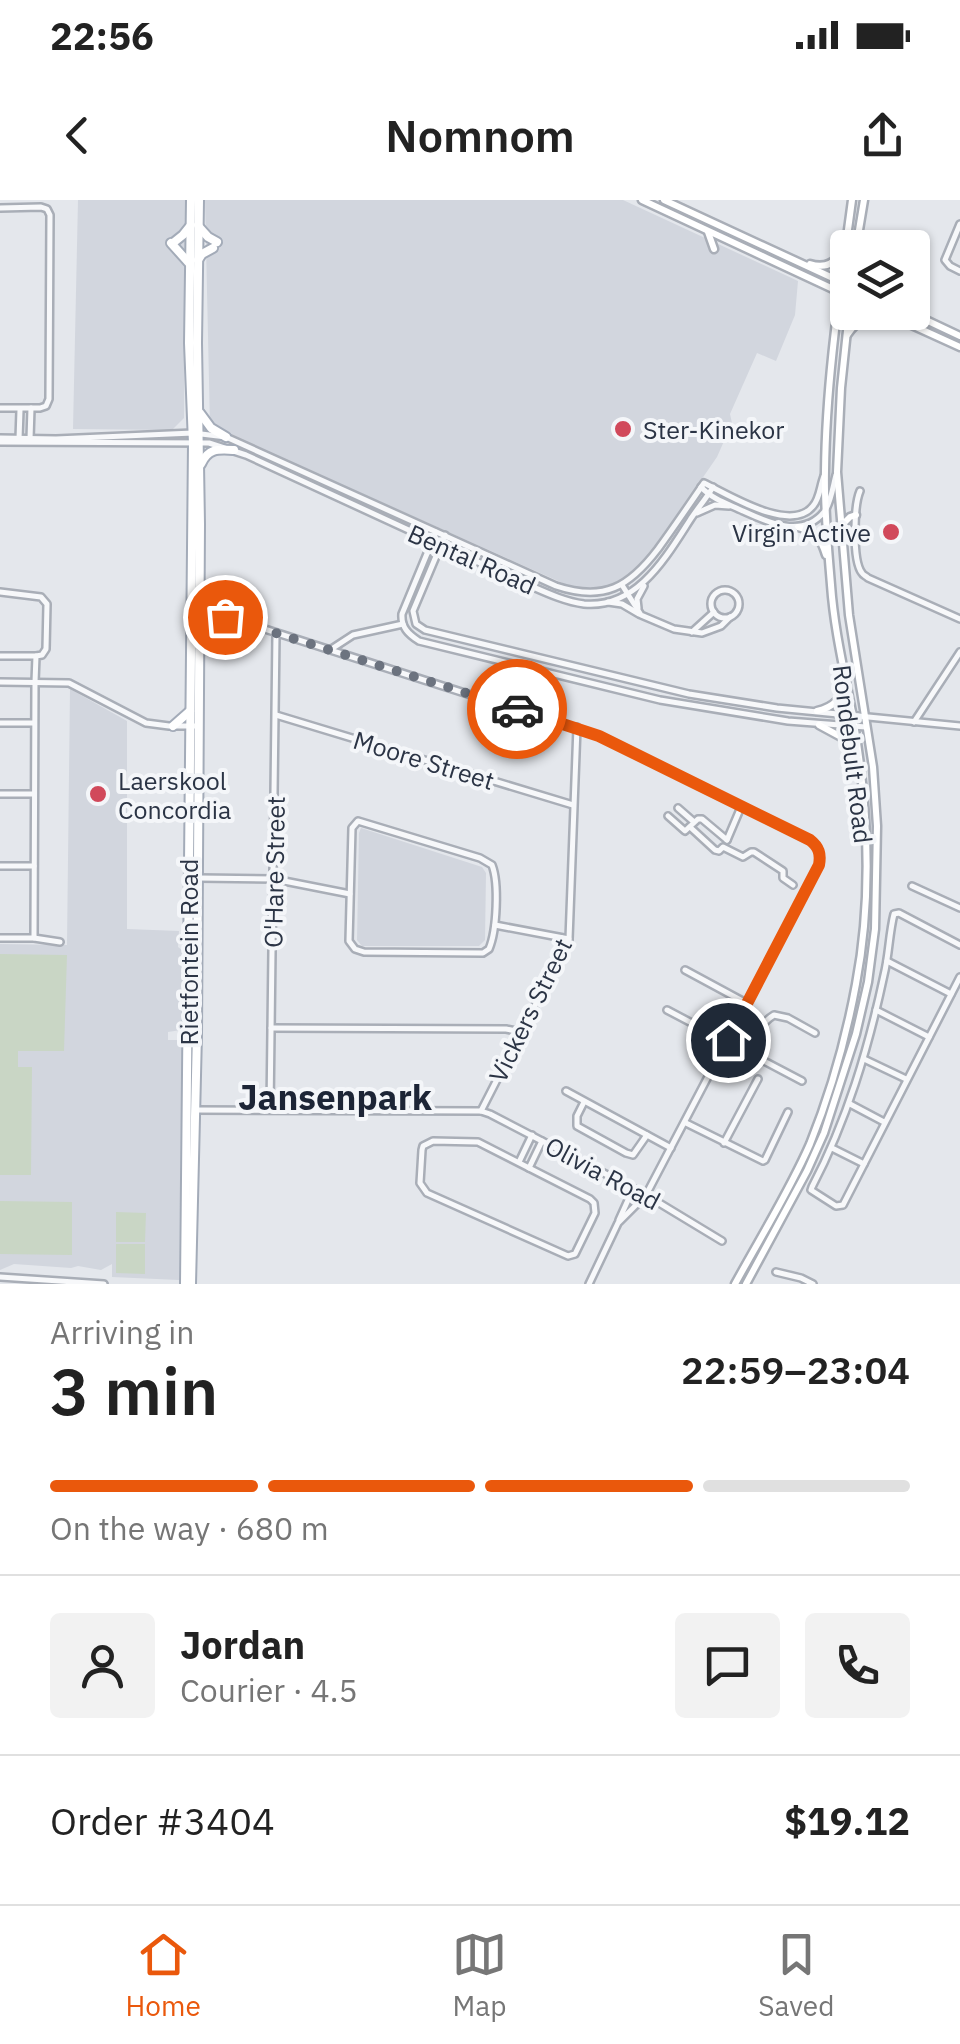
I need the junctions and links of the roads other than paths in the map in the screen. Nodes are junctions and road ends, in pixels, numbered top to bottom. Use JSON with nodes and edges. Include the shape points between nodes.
{"nodes":[{"id":1,"x":191,"y":200,"type":"edge"},
{"id":2,"x":200,"y":200,"type":"edge"},
{"id":3,"x":642,"y":200,"type":"edge"},
{"id":4,"x":852,"y":200,"type":"edge"},
{"id":5,"x":864,"y":200,"type":"edge"},
{"id":6,"x":668,"y":204,"type":"edge"},
{"id":7,"x":0,"y":208,"type":"edge"},
{"id":8,"x":960,"y":224,"type":"edge"},
{"id":9,"x":195,"y":226,"type":"junction"},
{"id":10,"x":848,"y":230,"type":"edge"},
{"id":11,"x":859,"y":230,"type":"edge"},
{"id":12,"x":708,"y":232,"type":"junction"},
{"id":13,"x":714,"y":249,"type":"dead end"},
{"id":14,"x":789,"y":258,"type":"junction"},
{"id":15,"x":194,"y":262,"type":"junction"},
{"id":16,"x":830,"y":263,"type":"edge"},
{"id":17,"x":960,"y":271,"type":"edge"},
{"id":18,"x":830,"y":277,"type":"edge"},
{"id":19,"x":830,"y":288,"type":"edge"},
{"id":20,"x":930,"y":322,"type":"edge"},
{"id":21,"x":840,"y":330,"type":"edge"},
{"id":22,"x":847,"y":330,"type":"edge"},
{"id":23,"x":852,"y":330,"type":"edge"},
{"id":24,"x":921,"y":330,"type":"edge"},
{"id":25,"x":960,"y":336,"type":"edge"},
{"id":26,"x":846,"y":337,"type":"junction"},
{"id":27,"x":960,"y":347,"type":"edge"},
{"id":28,"x":0,"y":408,"type":"edge"},
{"id":29,"x":20,"y":408,"type":"junction"},
{"id":30,"x":31,"y":408,"type":"junction"},
{"id":31,"x":198,"y":410,"type":"junction"},
{"id":32,"x":226,"y":437,"type":"junction"},
{"id":33,"x":196,"y":438,"type":"junction"},
{"id":34,"x":0,"y":440,"type":"edge"},
{"id":35,"x":19,"y":440,"type":"junction"},
{"id":36,"x":30,"y":440,"type":"junction"},
{"id":37,"x":234,"y":450,"type":"junction"},
{"id":38,"x":200,"y":466,"type":"junction"},
{"id":39,"x":837,"y":472,"type":"junction"},
{"id":40,"x":825,"y":473,"type":"junction"},
{"id":41,"x":702,"y":485,"type":"junction"},
{"id":42,"x":713,"y":487,"type":"junction"},
{"id":43,"x":860,"y":490,"type":"dead end"},
{"id":44,"x":708,"y":495,"type":"junction"},
{"id":45,"x":732,"y":506,"type":"junction"},
{"id":46,"x":826,"y":510,"type":"junction"},
{"id":47,"x":694,"y":515,"type":"junction"},
{"id":48,"x":856,"y":516,"type":"junction"},
{"id":49,"x":798,"y":527,"type":"junction"},
{"id":50,"x":840,"y":528,"type":"junction"},
{"id":51,"x":436,"y":532,"type":"junction"},
{"id":52,"x":445,"y":535,"type":"junction"},
{"id":53,"x":431,"y":542,"type":"junction"},
{"id":54,"x":441,"y":546,"type":"junction"},
{"id":55,"x":830,"y":566,"type":"junction"},
{"id":56,"x":648,"y":580,"type":"junction"},
{"id":57,"x":622,"y":585,"type":"junction"},
{"id":58,"x":0,"y":592,"type":"edge"},
{"id":59,"x":627,"y":594,"type":"junction"},
{"id":60,"x":607,"y":602,"type":"junction"},
{"id":61,"x":199,"y":608,"type":"junction"},
{"id":62,"x":714,"y":612,"type":"junction"},
{"id":63,"x":641,"y":614,"type":"junction"},
{"id":64,"x":730,"y":617,"type":"junction"},
{"id":65,"x":960,"y":619,"type":"edge"},
{"id":66,"x":403,"y":624,"type":"junction"},
{"id":67,"x":692,"y":632,"type":"junction"},
{"id":68,"x":276,"y":634,"type":"junction"},
{"id":69,"x":330,"y":650,"type":"junction"},
{"id":70,"x":960,"y":652,"type":"edge"},
{"id":71,"x":0,"y":656,"type":"edge"},
{"id":72,"x":36,"y":656,"type":"junction"},
{"id":73,"x":844,"y":675,"type":"junction"},
{"id":74,"x":0,"y":682,"type":"edge"},
{"id":75,"x":35,"y":682,"type":"junction"},
{"id":76,"x":190,"y":711,"type":"junction"},
{"id":77,"x":817,"y":712,"type":"junction"},
{"id":78,"x":276,"y":715,"type":"junction"},
{"id":79,"x":852,"y":715,"type":"junction"},
{"id":80,"x":865,"y":716,"type":"junction"},
{"id":81,"x":914,"y":722,"type":"junction"},
{"id":82,"x":0,"y":723,"type":"edge"},
{"id":83,"x":34,"y":723,"type":"junction"},
{"id":84,"x":819,"y":725,"type":"junction"},
{"id":85,"x":173,"y":726,"type":"junction"},
{"id":86,"x":194,"y":726,"type":"junction"},
{"id":87,"x":960,"y":726,"type":"edge"},
{"id":88,"x":576,"y":727,"type":"junction"},
{"id":89,"x":854,"y":727,"type":"junction"},
{"id":90,"x":866,"y":727,"type":"junction"},
{"id":91,"x":859,"y":762,"type":"junction"},
{"id":92,"x":0,"y":794,"type":"edge"},
{"id":93,"x":34,"y":794,"type":"junction"},
{"id":94,"x":573,"y":805,"type":"junction"},
{"id":95,"x":741,"y":807,"type":"junction"},
{"id":96,"x":678,"y":808,"type":"dead end"},
{"id":97,"x":668,"y":816,"type":"dead end"},
{"id":98,"x":692,"y":824,"type":"junction"},
{"id":99,"x":727,"y":840,"type":"junction"},
{"id":100,"x":723,"y":847,"type":"junction"},
{"id":101,"x":0,"y":866,"type":"edge"},
{"id":102,"x":34,"y":866,"type":"junction"},
{"id":103,"x":193,"y":878,"type":"junction"},
{"id":104,"x":274,"y":879,"type":"junction"},
{"id":105,"x":793,"y":885,"type":"dead end"},
{"id":106,"x":912,"y":886,"type":"dead end"},
{"id":107,"x":350,"y":894,"type":"junction"},
{"id":108,"x":960,"y":908,"type":"edge"},
{"id":109,"x":494,"y":925,"type":"junction"},
{"id":110,"x":0,"y":938,"type":"edge"},
{"id":111,"x":34,"y":938,"type":"junction"},
{"id":112,"x":569,"y":938,"type":"junction"},
{"id":113,"x":60,"y":942,"type":"dead end"},
{"id":114,"x":960,"y":944,"type":"edge"},
{"id":115,"x":887,"y":960,"type":"junction"},
{"id":116,"x":685,"y":970,"type":"dead end"},
{"id":117,"x":960,"y":977,"type":"edge"},
{"id":118,"x":951,"y":994,"type":"junction"},
{"id":119,"x":748,"y":1004,"type":"junction"},
{"id":120,"x":667,"y":1010,"type":"dead end"},
{"id":121,"x":876,"y":1010,"type":"junction"},
{"id":122,"x":271,"y":1028,"type":"junction"},
{"id":123,"x":521,"y":1032,"type":"junction"},
{"id":124,"x":815,"y":1033,"type":"dead end"},
{"id":125,"x":929,"y":1037,"type":"junction"},
{"id":126,"x":728,"y":1040,"type":"junction"},
{"id":127,"x":752,"y":1054,"type":"junction"},
{"id":128,"x":864,"y":1059,"type":"junction"},
{"id":129,"x":758,"y":1079,"type":"dead end"},
{"id":130,"x":907,"y":1079,"type":"junction"},
{"id":131,"x":802,"y":1081,"type":"dead end"},
{"id":132,"x":566,"y":1090,"type":"dead end"},
{"id":133,"x":584,"y":1102,"type":"junction"},
{"id":134,"x":850,"y":1104,"type":"junction"},
{"id":135,"x":191,"y":1110,"type":"junction"},
{"id":136,"x":270,"y":1111,"type":"junction"},
{"id":137,"x":480,"y":1111,"type":"junction"},
{"id":138,"x":788,"y":1112,"type":"dead end"},
{"id":139,"x":685,"y":1122,"type":"junction"},
{"id":140,"x":884,"y":1122,"type":"junction"},
{"id":141,"x":532,"y":1135,"type":"junction"},
{"id":142,"x":647,"y":1135,"type":"junction"},
{"id":143,"x":542,"y":1141,"type":"junction"},
{"id":144,"x":724,"y":1143,"type":"junction"},
{"id":145,"x":672,"y":1148,"type":"junction"},
{"id":146,"x":832,"y":1148,"type":"junction"},
{"id":147,"x":519,"y":1162,"type":"junction"},
{"id":148,"x":864,"y":1164,"type":"junction"},
{"id":149,"x":529,"y":1168,"type":"junction"},
{"id":150,"x":633,"y":1188,"type":"junction"},
{"id":151,"x":646,"y":1195,"type":"junction"},
{"id":152,"x":618,"y":1222,"type":"junction"},
{"id":153,"x":722,"y":1241,"type":"dead end"},
{"id":154,"x":776,"y":1272,"type":"dead end"},
{"id":155,"x":0,"y":1278,"type":"edge"},
{"id":156,"x":104,"y":1284,"type":"edge"},
{"id":157,"x":188,"y":1284,"type":"edge"},
{"id":158,"x":589,"y":1284,"type":"edge"},
{"id":159,"x":734,"y":1284,"type":"edge"},
{"id":160,"x":746,"y":1284,"type":"edge"},
{"id":161,"x":812,"y":1284,"type":"edge"}],
"edges":[{"from":1,"to":9,"type":"main road","name":"Rietfontein Road"},
{"from":2,"to":9,"type":"main road","name":"Rietfontein Road"},
{"from":3,"to":6,"type":"main road"},
{"from":4,"to":10,"type":"main road","name":"Rondebult Road"},
{"from":5,"to":11,"type":"main road"},
{"from":6,"to":12,"type":"main road"},
{"from":6,"to":14,"type":"main road"},
{"from":7,"to":30,"type":"street","via":[[41,206],[50,215],[50,399],[43,408]]},
{"from":8,"to":17,"type":"street","via":[[945,260]]},
{"from":9,"to":15,"type":"main road","name":"Rietfontein Road"},
{"from":9,"to":15,"type":"main road","via":[[215,245]]},
{"from":9,"to":15,"type":"main road","via":[[172,243]]},
{"from":12,"to":13,"type":"main road"},
{"from":12,"to":19,"type":"main road"},
{"from":14,"to":16,"type":"main road"},
{"from":14,"to":18,"type":"main road"},
{"from":15,"to":31,"type":"main road","name":"Rietfontein Road"},
{"from":15,"to":33,"type":"main road","name":"Rietfontein Road","via":[[189,344]]},
{"from":20,"to":25,"type":"main road"},
{"from":21,"to":40,"type":"main road","name":"Rondebult Road"},
{"from":22,"to":26,"type":"main road","name":"Rondebult Road"},
{"from":23,"to":26,"type":"main road"},
{"from":24,"to":27,"type":"main road"},
{"from":26,"to":39,"type":"main road","name":"Rondebult Road"},
{"from":28,"to":29,"type":"street"},
{"from":29,"to":30,"type":"street"},
{"from":29,"to":35,"type":"street"},
{"from":30,"to":36,"type":"street"},
{"from":31,"to":32,"type":"main road"},
{"from":31,"to":33,"type":"main road","name":"Rietfontein Road"},
{"from":32,"to":33,"type":"street","name":"Bental Road"},
{"from":32,"to":51,"type":"street","name":"Bental Road"},
{"from":33,"to":36,"type":"street"},
{"from":33,"to":37,"type":"street","name":"Bental Road"},
{"from":33,"to":38,"type":"main road","name":"Rietfontein Road"},
{"from":33,"to":76,"type":"main road","name":"Rietfontein Road"},
{"from":34,"to":35,"type":"street"},
{"from":35,"to":36,"type":"street"},
{"from":37,"to":38,"type":"main road","via":[[210,451]]},
{"from":37,"to":53,"type":"street","name":"Bental Road"},
{"from":38,"to":61,"type":"main road","name":"Rietfontein Road"},
{"from":39,"to":46,"type":"street"},
{"from":39,"to":50,"type":"main road","name":"Rondebult Road"},
{"from":40,"to":42,"type":"street","via":[[813,507],[798,517],[766,512]]},
{"from":40,"to":46,"type":"main road","name":"Rondebult Road"},
{"from":41,"to":42,"type":"street"},
{"from":41,"to":44,"type":"street"},
{"from":41,"to":57,"type":"street","via":[[644,568]]},
{"from":42,"to":44,"type":"street","name":"Bental Road"},
{"from":43,"to":48,"type":"street"},
{"from":44,"to":45,"type":"street"},
{"from":44,"to":47,"type":"street","name":"Bental Road"},
{"from":45,"to":47,"type":"street","via":[[708,506]]},
{"from":45,"to":49,"type":"street"},
{"from":46,"to":49,"type":"street"},
{"from":46,"to":55,"type":"main road","name":"Rondebult Road"},
{"from":47,"to":56,"type":"street","name":"Bental Road"},
{"from":48,"to":50,"type":"main road"},
{"from":48,"to":65,"type":"street","via":[[861,572]]},
{"from":49,"to":55,"type":"main road","via":[[818,536]]},
{"from":50,"to":80,"type":"main road","name":"Rondebult Road"},
{"from":51,"to":52,"type":"street","name":"Bental Road"},
{"from":51,"to":53,"type":"street"},
{"from":52,"to":54,"type":"street"},
{"from":52,"to":57,"type":"street","name":"Bental Road","via":[[567,590],[602,592]]},
{"from":53,"to":54,"type":"street","name":"Bental Road"},
{"from":53,"to":66,"type":"street"},
{"from":54,"to":60,"type":"street","name":"Bental Road","via":[[562,599]]},
{"from":54,"to":77,"type":"street","via":[[413,612],[425,630],[689,694]]},
{"from":55,"to":73,"type":"main road","name":"Rondebult Road"},
{"from":56,"to":59,"type":"street","name":"Bental Road"},
{"from":56,"to":63,"type":"street","via":[[636,599]]},
{"from":57,"to":59,"type":"street"},
{"from":58,"to":72,"type":"street","via":[[46,602],[46,650]]},
{"from":59,"to":60,"type":"street","name":"Bental Road"},
{"from":59,"to":63,"type":"street"},
{"from":60,"to":63,"type":"street"},
{"from":61,"to":68,"type":"street"},
{"from":61,"to":86,"type":"main road","name":"Rietfontein Road"},
{"from":62,"to":64,"type":"street"},
{"from":62,"to":64,"type":"street","via":[[714,596],[729,591],[739,604]]},
{"from":62,"to":67,"type":"street"},
{"from":63,"to":67,"type":"street"},
{"from":64,"to":67,"type":"street"},
{"from":66,"to":69,"type":"street","via":[[353,635]]},
{"from":66,"to":84,"type":"street","via":[[430,645],[660,700]]},
{"from":68,"to":69,"type":"street"},
{"from":68,"to":78,"type":"street","name":"O'Hare Street"},
{"from":69,"to":88,"type":"street"},
{"from":70,"to":81,"type":"street"},
{"from":71,"to":72,"type":"street"},
{"from":72,"to":75,"type":"street"},
{"from":73,"to":77,"type":"main road","via":[[837,701]]},
{"from":73,"to":79,"type":"main road","name":"Rondebult Road"},
{"from":74,"to":75,"type":"street"},
{"from":75,"to":83,"type":"street"},
{"from":75,"to":85,"type":"street","via":[[74,684],[138,720]]},
{"from":76,"to":85,"type":"main road"},
{"from":76,"to":86,"type":"main road","name":"Rietfontein Road"},
{"from":77,"to":79,"type":"street"},
{"from":78,"to":94,"type":"street","name":"Moore Street"},
{"from":78,"to":104,"type":"street","name":"O'Hare Street"},
{"from":79,"to":80,"type":"street"},
{"from":79,"to":89,"type":"main road","name":"Rondebult Road"},
{"from":80,"to":81,"type":"street"},
{"from":80,"to":90,"type":"main road","name":"Rondebult Road"},
{"from":81,"to":87,"type":"street"},
{"from":82,"to":83,"type":"street"},
{"from":83,"to":93,"type":"street"},
{"from":84,"to":89,"type":"street"},
{"from":84,"to":91,"type":"main road","via":[[843,738]]},
{"from":85,"to":86,"type":"street"},
{"from":86,"to":103,"type":"main road","name":"Rietfontein Road"},
{"from":88,"to":94,"type":"street","name":"Vickers Street"},
{"from":88,"to":95,"type":"street"},
{"from":89,"to":90,"type":"street"},
{"from":89,"to":91,"type":"main road","name":"Rondebult Road"},
{"from":90,"to":160,"type":"main road","name":"Rondebult Road","via":[[877,864],[864,999],[824,1134]]},
{"from":91,"to":159,"type":"main road","name":"Rondebult Road","via":[[866,881],[846,1034],[809,1144]]},
{"from":92,"to":93,"type":"street"},
{"from":93,"to":102,"type":"street"},
{"from":94,"to":112,"type":"street","name":"Vickers Street"},
{"from":95,"to":99,"type":"street"},
{"from":95,"to":119,"type":"street","via":[[810,840],[819,851],[819,865]]},
{"from":96,"to":98,"type":"street"},
{"from":97,"to":98,"type":"street","via":[[683,831]]},
{"from":98,"to":99,"type":"street","via":[[702,819]]},
{"from":98,"to":100,"type":"street","via":[[714,850]]},
{"from":99,"to":100,"type":"street"},
{"from":100,"to":105,"type":"street","via":[[741,857],[754,852]]},
{"from":101,"to":102,"type":"street"},
{"from":102,"to":111,"type":"street"},
{"from":103,"to":104,"type":"street"},
{"from":103,"to":135,"type":"main road","name":"Rietfontein Road"},
{"from":104,"to":107,"type":"street"},
{"from":104,"to":122,"type":"street","name":"O'Hare Street"},
{"from":106,"to":108,"type":"street"},
{"from":107,"to":109,"type":"street","via":[[349,942],[361,952],[483,953],[492,945]]},
{"from":107,"to":109,"type":"street","via":[[352,828],[362,821],[488,861],[495,873]]},
{"from":109,"to":112,"type":"street"},
{"from":110,"to":111,"type":"street"},
{"from":111,"to":113,"type":"street"},
{"from":112,"to":123,"type":"street","name":"Vickers Street"},
{"from":114,"to":115,"type":"street","via":[[896,913]]},
{"from":115,"to":118,"type":"street"},
{"from":115,"to":121,"type":"street"},
{"from":116,"to":119,"type":"street"},
{"from":117,"to":118,"type":"street"},
{"from":118,"to":125,"type":"street"},
{"from":119,"to":126,"type":"street"},
{"from":120,"to":126,"type":"street"},
{"from":121,"to":125,"type":"street"},
{"from":121,"to":128,"type":"street"},
{"from":122,"to":123,"type":"street"},
{"from":122,"to":136,"type":"street","name":"O'Hare Street"},
{"from":123,"to":137,"type":"street","name":"Vickers Street"},
{"from":124,"to":127,"type":"street","via":[[774,1015],[756,1033]]},
{"from":125,"to":130,"type":"street"},
{"from":126,"to":127,"type":"street"},
{"from":126,"to":139,"type":"street"},
{"from":127,"to":131,"type":"street"},
{"from":128,"to":130,"type":"street"},
{"from":128,"to":134,"type":"street"},
{"from":129,"to":144,"type":"street"},
{"from":130,"to":140,"type":"street"},
{"from":132,"to":133,"type":"street"},
{"from":133,"to":142,"type":"street"},
{"from":133,"to":142,"type":"street","via":[[576,1124],[596,1137],[633,1155]]},
{"from":134,"to":140,"type":"street"},
{"from":134,"to":146,"type":"street"},
{"from":135,"to":136,"type":"street"},
{"from":135,"to":157,"type":"main road","name":"Rietfontein Road"},
{"from":136,"to":137,"type":"street"},
{"from":137,"to":141,"type":"street","name":"Olivia Road"},
{"from":138,"to":144,"type":"street","via":[[766,1160]]},
{"from":139,"to":144,"type":"street"},
{"from":139,"to":145,"type":"street"},
{"from":140,"to":148,"type":"street"},
{"from":141,"to":143,"type":"street","name":"Olivia Road"},
{"from":141,"to":147,"type":"street"},
{"from":142,"to":145,"type":"street"},
{"from":143,"to":149,"type":"street"},
{"from":143,"to":150,"type":"street","name":"Olivia Road"},
{"from":145,"to":151,"type":"street"},
{"from":146,"to":148,"type":"street"},
{"from":146,"to":148,"type":"street","via":[[811,1190],[836,1206]]},
{"from":147,"to":149,"type":"street"},
{"from":147,"to":149,"type":"street","via":[[478,1142],[433,1142],[423,1146],[420,1183],[427,1192],[576,1254],[594,1203]]},
{"from":150,"to":151,"type":"street","name":"Olivia Road"},
{"from":150,"to":152,"type":"street"},
{"from":151,"to":152,"type":"street"},
{"from":151,"to":153,"type":"street","name":"Olivia Road"},
{"from":152,"to":158,"type":"street"},
{"from":154,"to":161,"type":"street"},
{"from":155,"to":156,"type":"street"}]}
